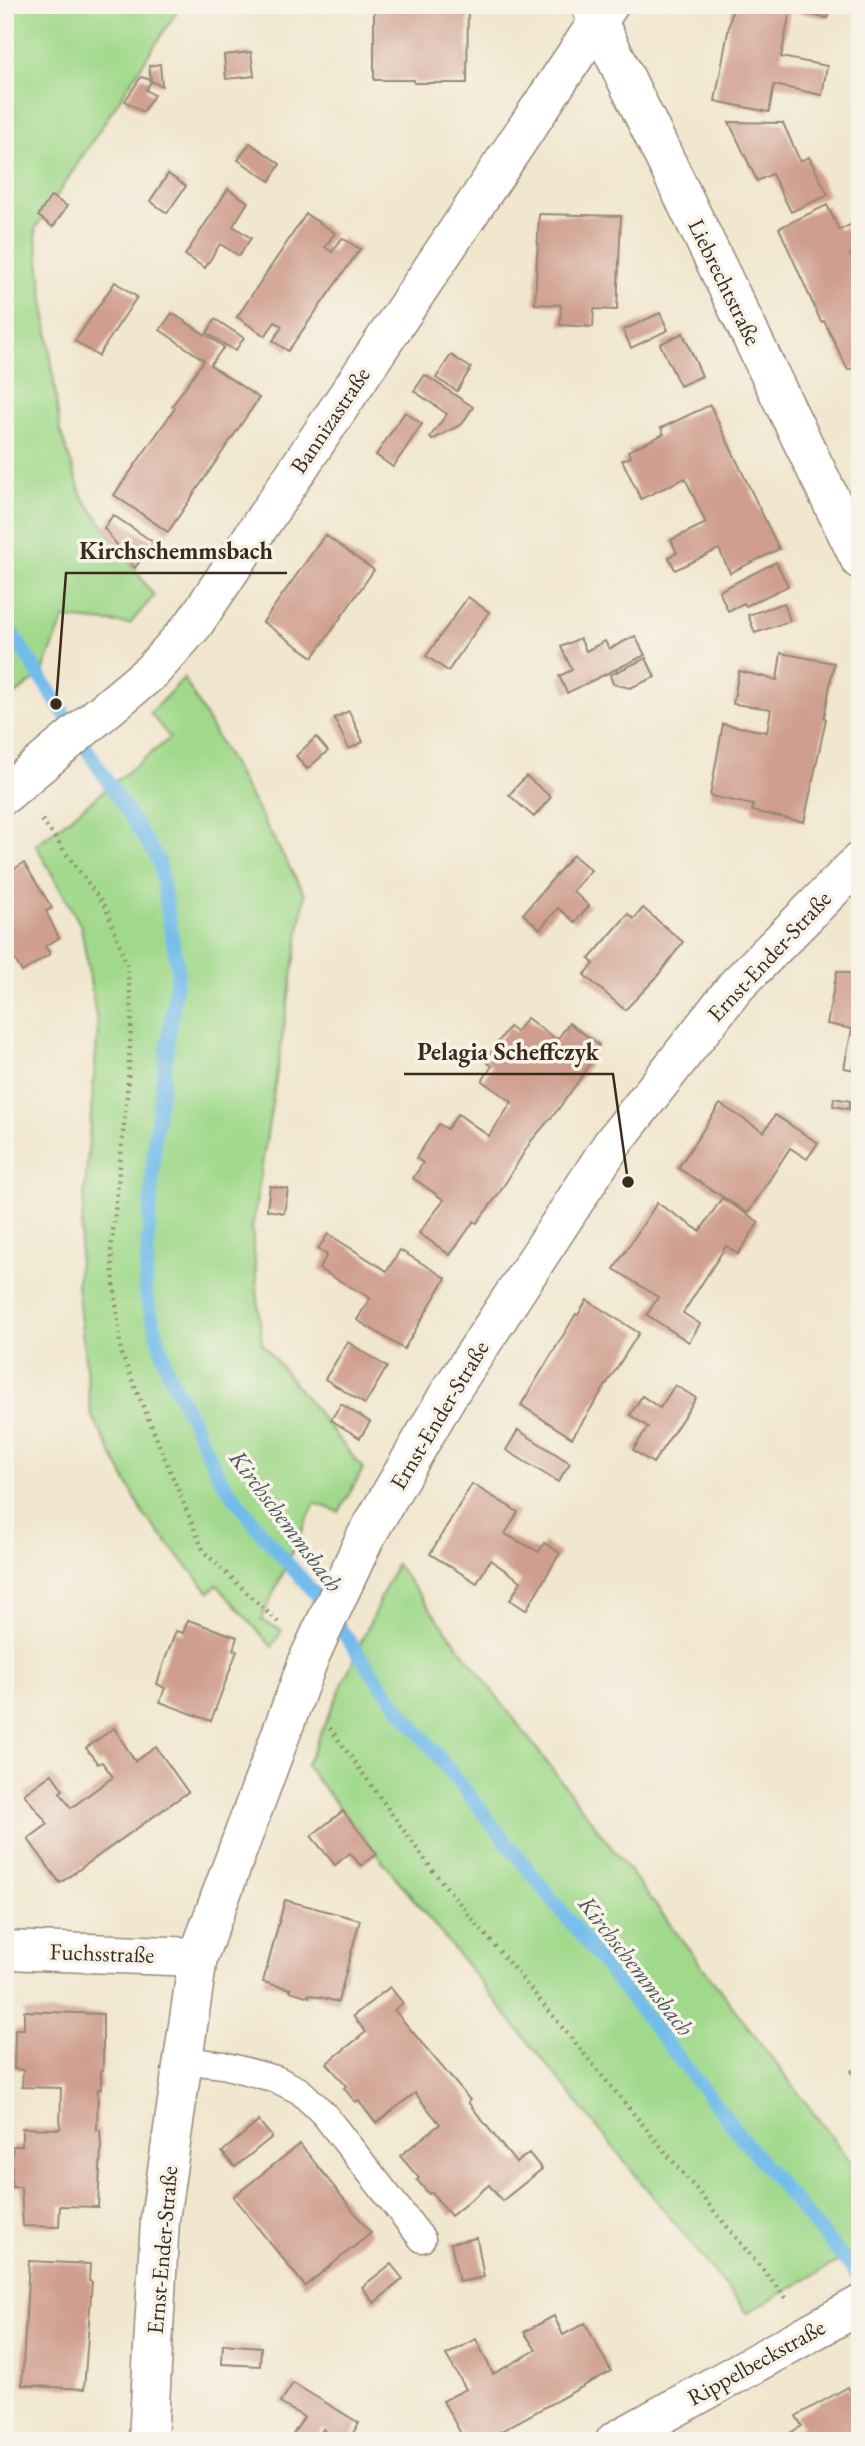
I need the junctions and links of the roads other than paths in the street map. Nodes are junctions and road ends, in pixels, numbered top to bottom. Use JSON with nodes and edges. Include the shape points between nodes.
{"nodes":[{"id":1,"x":599,"y":10,"type":"edge"},
{"id":2,"x":860,"y":560,"type":"edge"},
{"id":3,"x":11,"y":790,"type":"edge"},
{"id":4,"x":860,"y":861,"type":"edge"},
{"id":5,"x":5,"y":1950,"type":"edge"},
{"id":6,"x":198,"y":1957,"type":"junction"},
{"id":7,"x":183,"y":2060,"type":"junction"},
{"id":8,"x":422,"y":2238,"type":"dead end"},
{"id":9,"x":860,"y":2305,"type":"edge"},
{"id":10,"x":148,"y":2441,"type":"edge"},
{"id":11,"x":615,"y":2441,"type":"edge"}],
"edges":[{"from":1,"to":2,"type":"street","name":"Liebrechtstraße"},
{"from":1,"to":3,"type":"street","name":"Bannizastraße","via":[[194,624],[152,671]]},
{"from":4,"to":6,"type":"street","name":"Ernst-Ender-Straße","via":[[736,986],[612,1144],[448,1395],[365,1538],[304,1670]]},
{"from":5,"to":6,"type":"street","name":"Fuchsstraße"},
{"from":6,"to":7,"type":"street","name":"Ernst-Ender-Straße"},
{"from":7,"to":8,"type":"lane","via":[[276,2079],[300,2091],[323,2113]]},
{"from":7,"to":10,"type":"street","name":"Ernst-Ender-Straße","via":[[160,2219]]},
{"from":9,"to":11,"type":"street","name":"Rippelbeckstraße"}]}
